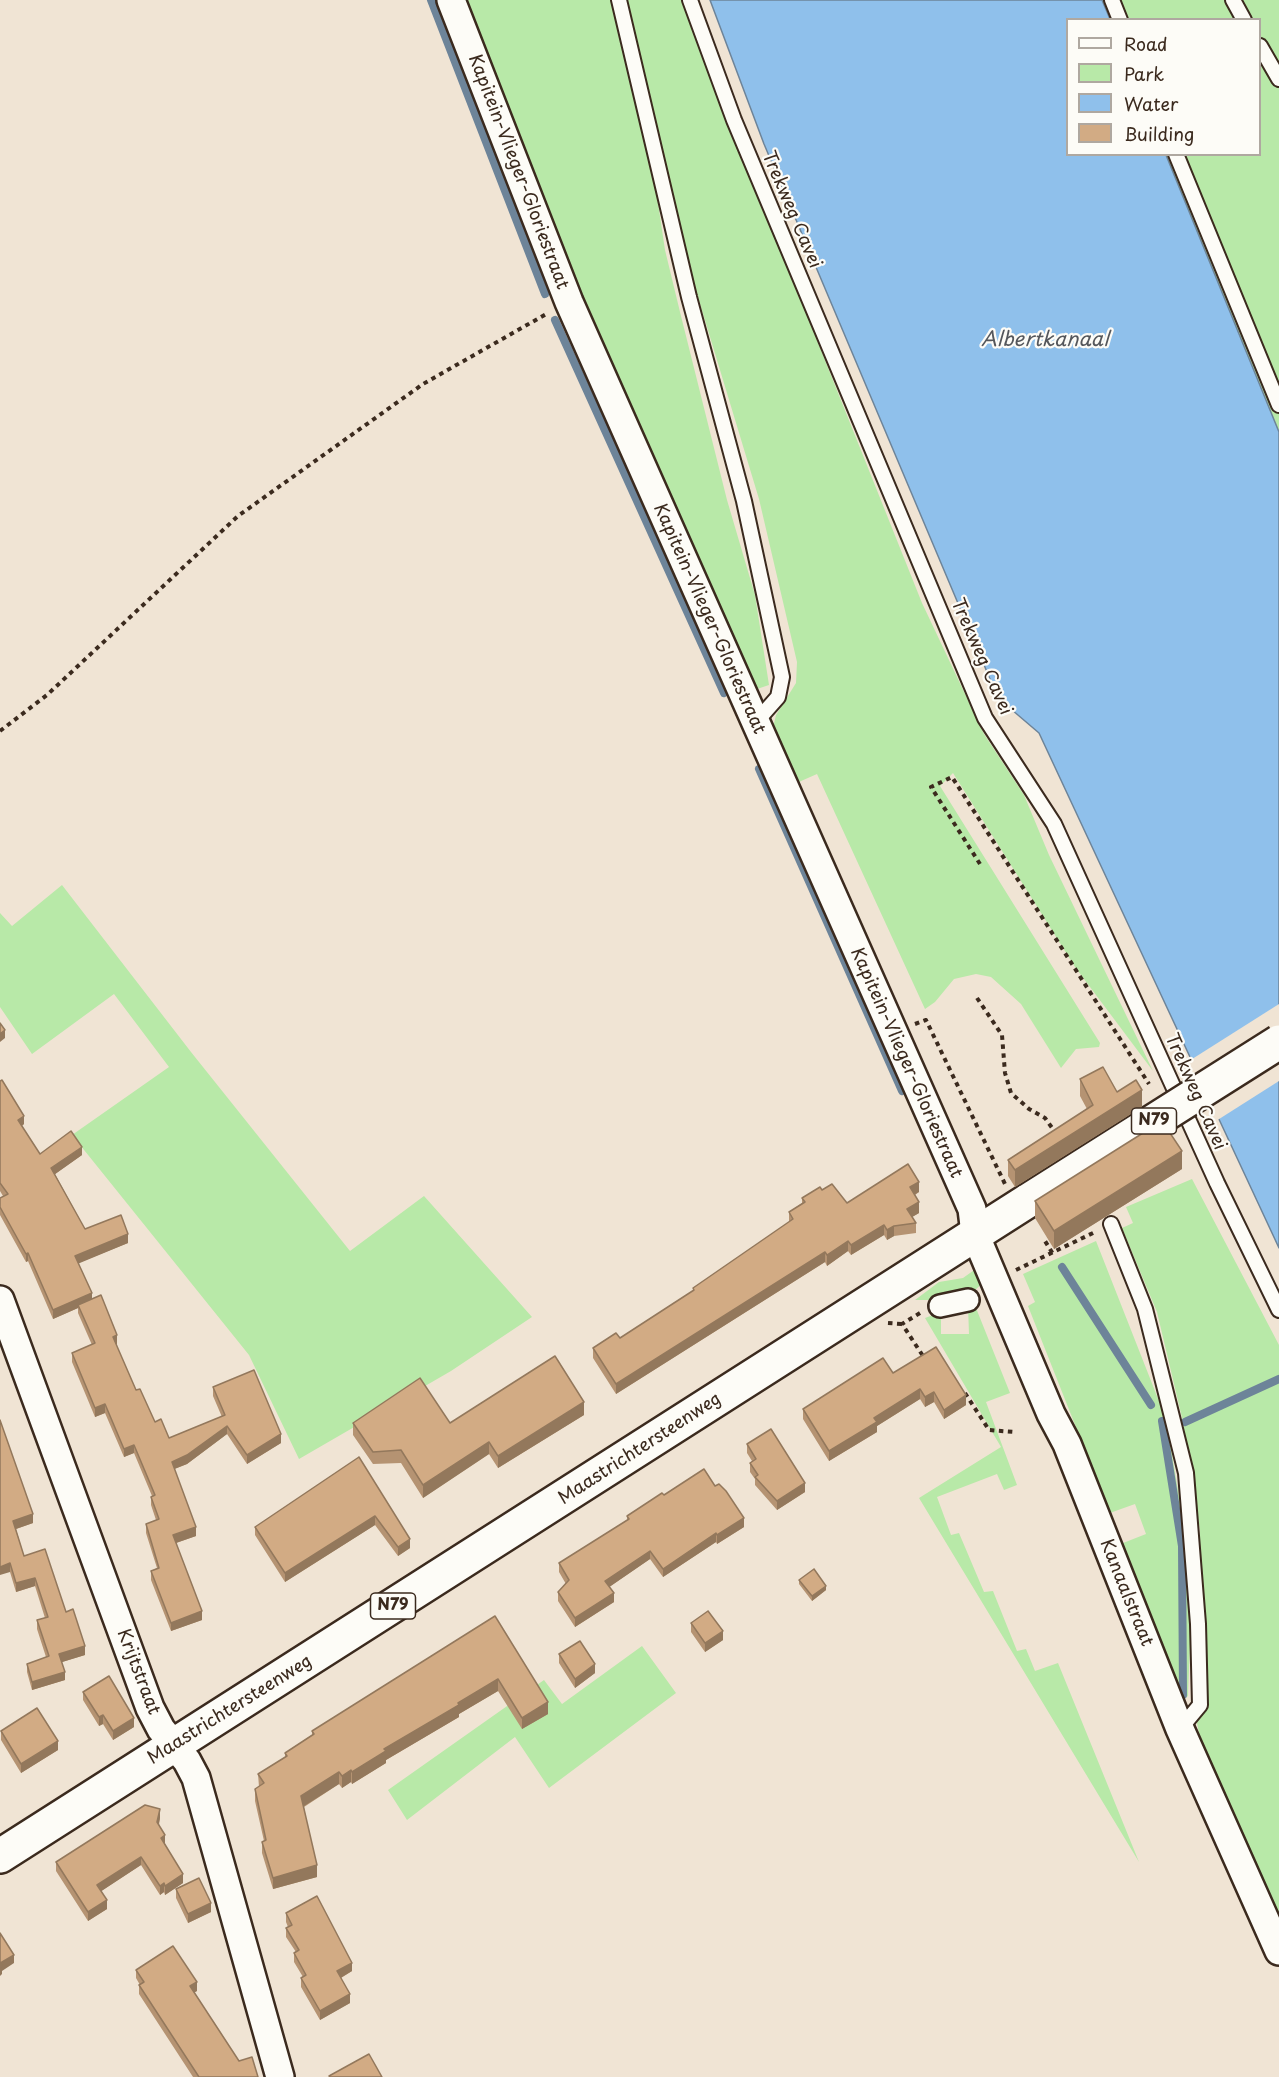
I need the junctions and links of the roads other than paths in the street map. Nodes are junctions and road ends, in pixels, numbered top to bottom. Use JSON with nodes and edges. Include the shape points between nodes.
{"nodes":[{"id":1,"x":451,"y":0,"type":"edge"},
{"id":2,"x":619,"y":0,"type":"edge"},
{"id":3,"x":690,"y":0,"type":"edge"},
{"id":4,"x":1112,"y":0,"type":"edge"},
{"id":5,"x":1233,"y":0,"type":"edge"},
{"id":6,"x":1119,"y":18,"type":"edge"},
{"id":7,"x":1243,"y":18,"type":"edge"},
{"id":8,"x":1261,"y":48,"type":"edge"},
{"id":9,"x":1279,"y":79,"type":"edge"},
{"id":10,"x":1177,"y":156,"type":"edge"},
{"id":11,"x":1279,"y":405,"type":"edge"},
{"id":12,"x":754,"y":723,"type":"junction"},
{"id":13,"x":1279,"y":1042,"type":"edge"},
{"id":14,"x":1111,"y":1224,"type":"dead end"},
{"id":15,"x":975,"y":1234,"type":"junction"},
{"id":16,"x":0,"y":1300,"type":"edge"},
{"id":17,"x":969,"y":1300,"type":"dead end"},
{"id":18,"x":940,"y":1305,"type":"road end"},
{"id":19,"x":1279,"y":1310,"type":"edge"},
{"id":20,"x":1180,"y":1729,"type":"junction"},
{"id":21,"x":175,"y":1745,"type":"junction"},
{"id":22,"x":0,"y":1856,"type":"edge"},
{"id":23,"x":1279,"y":1951,"type":"edge"},
{"id":24,"x":280,"y":2077,"type":"edge"}],
"edges":[{"from":1,"to":12,"type":"street","name":"Kapitein-Vlieger-Gloriestraat","via":[[569,302]]},
{"from":2,"to":12,"type":"lane","via":[[689,297],[744,501],[782,677],[778,697]]},
{"from":3,"to":19,"type":"lane","name":"Trekweg Cavei","via":[[734,120],[985,718],[1054,824]]},
{"from":4,"to":6,"type":"lane"},
{"from":5,"to":7,"type":"lane"},
{"from":8,"to":9,"type":"lane"},
{"from":10,"to":11,"type":"lane"},
{"from":12,"to":15,"type":"street","name":"Kapitein-Vlieger-Gloriestraat","via":[[972,1209]]},
{"from":13,"to":15,"type":"main road","name":"Maastrichtersteenweg","number":"N79","bridge":true,"via":[[1018,1194]]},
{"from":14,"to":20,"type":"lane","via":[[1144,1309],[1186,1473],[1200,1705]]},
{"from":15,"to":20,"type":"street","name":"Kanaalstraat","via":[[1067,1444]]},
{"from":15,"to":21,"type":"main road","name":"Maastrichtersteenweg","number":"N79"},
{"from":16,"to":21,"type":"street","name":"Krijtstraat","via":[[150,1708]]},
{"from":17,"to":18,"type":"street"},
{"from":20,"to":23,"type":"street","name":"Kanaalstraat"},
{"from":21,"to":22,"type":"main road","name":"Maastrichtersteenweg","number":"N79"},
{"from":21,"to":24,"type":"street","name":"Krijtstraat","via":[[196,1778]]}]}
